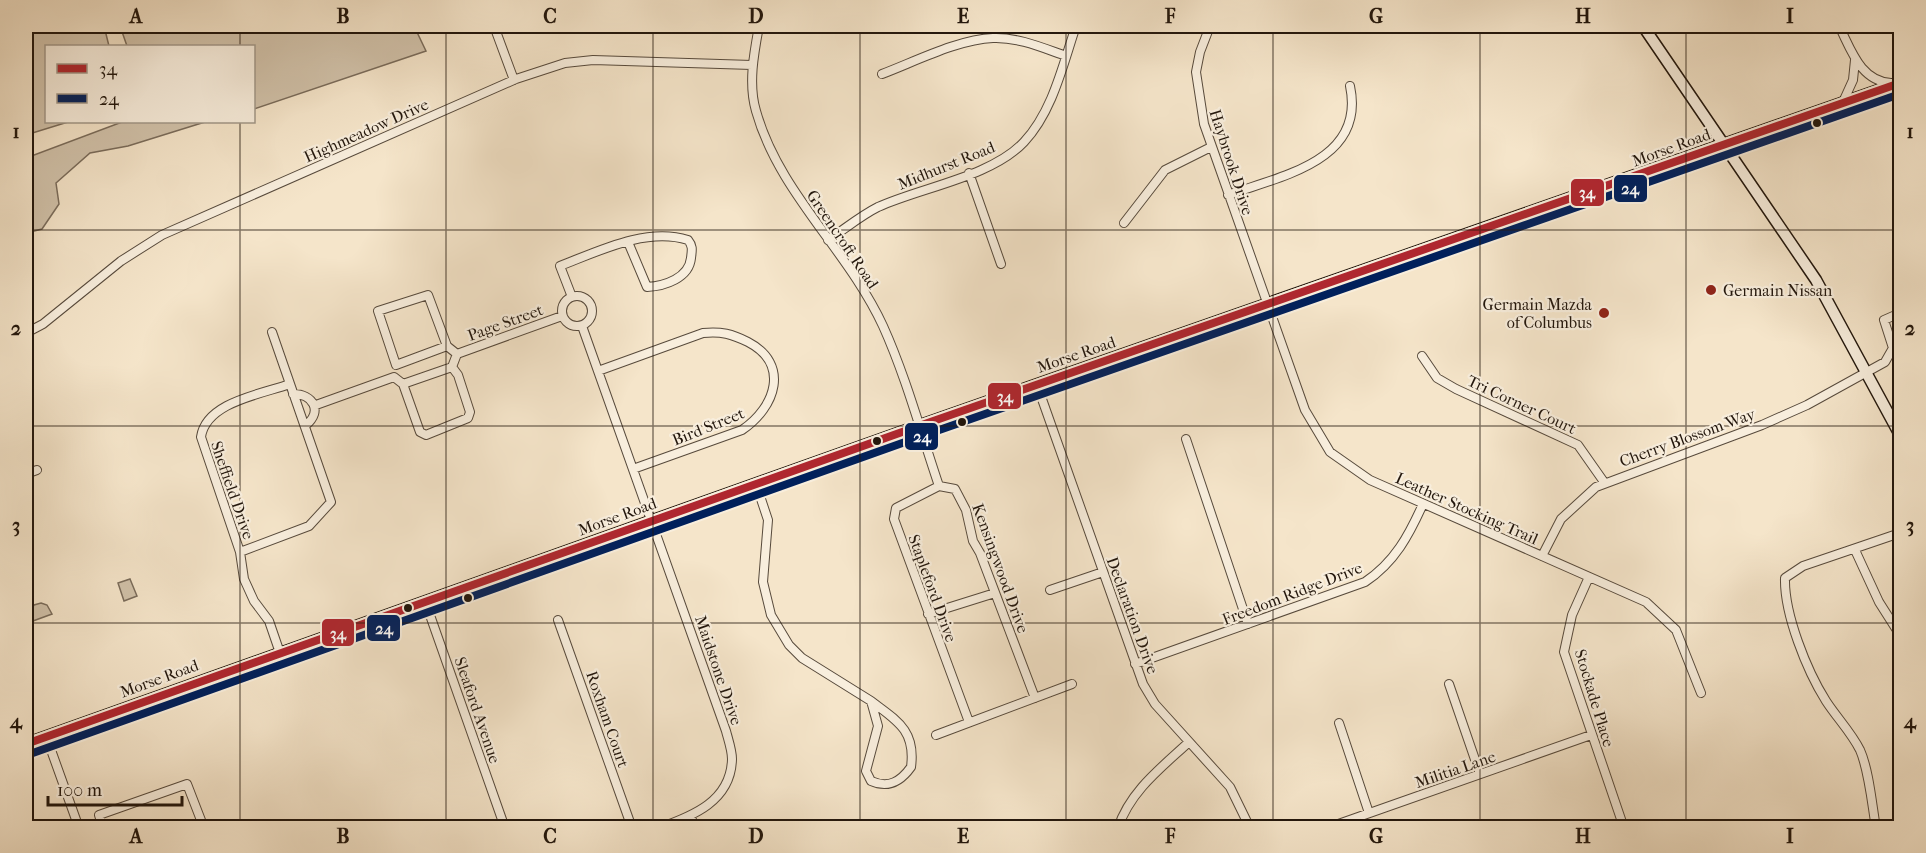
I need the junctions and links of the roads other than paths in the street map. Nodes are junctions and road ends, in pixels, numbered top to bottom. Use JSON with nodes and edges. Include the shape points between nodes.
{"nodes":[{"id":1,"x":494,"y":26,"type":"edge"},
{"id":2,"x":759,"y":26,"type":"edge"},
{"id":3,"x":1077,"y":26,"type":"edge"},
{"id":4,"x":1210,"y":26,"type":"edge"},
{"id":5,"x":1643,"y":26,"type":"edge"},
{"id":6,"x":1839,"y":26,"type":"edge"},
{"id":7,"x":1066,"y":56,"type":"junction"},
{"id":8,"x":1854,"y":58,"type":"junction"},
{"id":9,"x":752,"y":65,"type":"junction"},
{"id":10,"x":882,"y":74,"type":"dead end"},
{"id":11,"x":514,"y":80,"type":"junction"},
{"id":12,"x":1899,"y":84,"type":"edge"},
{"id":13,"x":1350,"y":86,"type":"dead end"},
{"id":14,"x":1842,"y":103,"type":"junction"},
{"id":15,"x":1725,"y":145,"type":"junction"},
{"id":16,"x":1211,"y":147,"type":"junction"},
{"id":17,"x":969,"y":173,"type":"junction"},
{"id":18,"x":1228,"y":195,"type":"junction"},
{"id":19,"x":1125,"y":224,"type":"dead end"},
{"id":20,"x":828,"y":240,"type":"junction"},
{"id":21,"x":628,"y":242,"type":"junction"},
{"id":22,"x":1001,"y":264,"type":"dead end"},
{"id":23,"x":572,"y":297,"type":"junction"},
{"id":24,"x":1267,"y":304,"type":"junction"},
{"id":25,"x":1900,"y":313,"type":"edge"},
{"id":26,"x":562,"y":316,"type":"junction"},
{"id":27,"x":582,"y":326,"type":"junction"},
{"id":28,"x":26,"y":333,"type":"edge"},
{"id":29,"x":272,"y":333,"type":"dead end"},
{"id":30,"x":447,"y":346,"type":"junction"},
{"id":31,"x":457,"y":354,"type":"junction"},
{"id":32,"x":1422,"y":356,"type":"dead end"},
{"id":33,"x":396,"y":365,"type":"junction"},
{"id":34,"x":452,"y":367,"type":"junction"},
{"id":35,"x":598,"y":371,"type":"junction"},
{"id":36,"x":1867,"y":372,"type":"junction"},
{"id":37,"x":394,"y":377,"type":"junction"},
{"id":38,"x":290,"y":384,"type":"junction"},
{"id":39,"x":403,"y":384,"type":"junction"},
{"id":40,"x":1037,"y":385,"type":"junction"},
{"id":41,"x":294,"y":394,"type":"junction"},
{"id":42,"x":316,"y":405,"type":"junction"},
{"id":43,"x":306,"y":425,"type":"junction"},
{"id":44,"x":919,"y":426,"type":"junction"},
{"id":45,"x":1900,"y":435,"type":"edge"},
{"id":46,"x":1186,"y":439,"type":"dead end"},
{"id":47,"x":633,"y":469,"type":"junction"},
{"id":48,"x":37,"y":470,"type":"dead end"},
{"id":49,"x":26,"y":474,"type":"edge"},
{"id":50,"x":1604,"y":482,"type":"junction"},
{"id":51,"x":756,"y":484,"type":"junction"},
{"id":52,"x":939,"y":486,"type":"junction"},
{"id":53,"x":1423,"y":504,"type":"junction"},
{"id":54,"x":651,"y":521,"type":"junction"},
{"id":55,"x":1900,"y":533,"type":"edge"},
{"id":56,"x":1856,"y":550,"type":"junction"},
{"id":57,"x":240,"y":552,"type":"junction"},
{"id":58,"x":1542,"y":556,"type":"junction"},
{"id":59,"x":1102,"y":572,"type":"junction"},
{"id":60,"x":1589,"y":577,"type":"junction"},
{"id":61,"x":1050,"y":590,"type":"dead end"},
{"id":62,"x":995,"y":593,"type":"junction"},
{"id":63,"x":425,"y":602,"type":"junction"},
{"id":64,"x":928,"y":614,"type":"junction"},
{"id":65,"x":558,"y":620,"type":"dead end"},
{"id":66,"x":1248,"y":624,"type":"junction"},
{"id":67,"x":1900,"y":635,"type":"edge"},
{"id":68,"x":280,"y":653,"type":"junction"},
{"id":69,"x":1135,"y":664,"type":"junction"},
{"id":70,"x":1072,"y":684,"type":"dead end"},
{"id":71,"x":1449,"y":684,"type":"dead end"},
{"id":72,"x":1701,"y":693,"type":"dead end"},
{"id":73,"x":1035,"y":698,"type":"junction"},
{"id":74,"x":872,"y":701,"type":"junction"},
{"id":75,"x":969,"y":722,"type":"junction"},
{"id":76,"x":1339,"y":723,"type":"dead end"},
{"id":77,"x":936,"y":735,"type":"dead end"},
{"id":78,"x":1591,"y":735,"type":"junction"},
{"id":79,"x":46,"y":736,"type":"junction"},
{"id":80,"x":1190,"y":742,"type":"junction"},
{"id":81,"x":26,"y":744,"type":"edge"},
{"id":82,"x":1480,"y":774,"type":"junction"},
{"id":83,"x":1369,"y":813,"type":"junction"},
{"id":84,"x":691,"y":816,"type":"junction"},
{"id":85,"x":79,"y":828,"type":"edge"},
{"id":86,"x":103,"y":828,"type":"edge"},
{"id":87,"x":204,"y":828,"type":"edge"},
{"id":88,"x":505,"y":828,"type":"edge"},
{"id":89,"x":632,"y":828,"type":"edge"},
{"id":90,"x":659,"y":828,"type":"edge"},
{"id":91,"x":694,"y":828,"type":"edge"},
{"id":92,"x":1118,"y":828,"type":"edge"},
{"id":93,"x":1250,"y":828,"type":"edge"},
{"id":94,"x":1327,"y":828,"type":"edge"},
{"id":95,"x":1624,"y":828,"type":"edge"},
{"id":96,"x":1876,"y":828,"type":"edge"}],
"edges":[{"from":1,"to":11,"type":"street"},
{"from":2,"to":9,"type":"street","name":"Greencroft Road"},
{"from":3,"to":7,"type":"street","name":"Midhurst Road"},
{"from":4,"to":16,"type":"street","name":"Haybrook Drive","via":[[1196,72],[1198,98]]},
{"from":5,"to":15,"type":"main road"},
{"from":6,"to":8,"type":"street"},
{"from":7,"to":10,"type":"street","via":[[1025,42],[994,38],[970,42]]},
{"from":7,"to":17,"type":"street","name":"Midhurst Road","via":[[1040,121],[1023,142],[988,166]]},
{"from":8,"to":12,"type":"street","via":[[1877,80]]},
{"from":8,"to":14,"type":"street","via":[[1853,80]]},
{"from":9,"to":11,"type":"street","name":"Highmeadow Drive","via":[[593,60],[565,63]]},
{"from":9,"to":20,"type":"street","name":"Greencroft Road","via":[[755,110],[775,163]]},
{"from":11,"to":28,"type":"street","name":"Highmeadow Drive","via":[[162,235]]},
{"from":12,"to":14,"type":"main road","name":"Morse Road"},
{"from":13,"to":18,"type":"street","via":[[1351,115],[1336,147],[1311,166]]},
{"from":14,"to":15,"type":"main road","name":"Morse Road"},
{"from":15,"to":24,"type":"main road","name":"Morse Road"},
{"from":15,"to":36,"type":"main road","via":[[1816,280]]},
{"from":16,"to":18,"type":"street","name":"Haybrook Drive"},
{"from":16,"to":19,"type":"street","via":[[1164,170]]},
{"from":17,"to":20,"type":"street","name":"Midhurst Road","via":[[878,208]]},
{"from":17,"to":22,"type":"street"},
{"from":18,"to":24,"type":"street","name":"Haybrook Drive"},
{"from":20,"to":44,"type":"street","name":"Greencroft Road","via":[[882,326]]},
{"from":21,"to":21,"type":"street","via":[[656,234],[688,240],[692,248],[690,265],[683,276],[647,287]]},
{"from":21,"to":23,"type":"street","via":[[560,266]]},
{"from":23,"to":26,"type":"street","via":[[562,307]]},
{"from":23,"to":27,"type":"street","via":[[586,298],[592,306],[592,316]]},
{"from":24,"to":40,"type":"main road","name":"Morse Road"},
{"from":24,"to":53,"type":"street","name":"Leather Stocking Trail","via":[[1305,410],[1330,452],[1370,480]]},
{"from":25,"to":36,"type":"street","name":"Cherry Blossom Way","via":[[1884,320],[1893,348],[1890,356]]},
{"from":26,"to":27,"type":"street","via":[[572,326]]},
{"from":26,"to":31,"type":"street","name":"Page Street"},
{"from":27,"to":35,"type":"street","name":"Maidstone Drive"},
{"from":29,"to":38,"type":"street"},
{"from":30,"to":31,"type":"street","name":"Page Street"},
{"from":30,"to":33,"type":"street","name":"Page Street"},
{"from":30,"to":33,"type":"street","via":[[428,295],[378,311]]},
{"from":31,"to":34,"type":"street","name":"Page Street"},
{"from":32,"to":50,"type":"street","name":"Tri Corner Court","via":[[1437,378],[1456,389],[1578,445]]},
{"from":33,"to":37,"type":"street"},
{"from":34,"to":39,"type":"street"},
{"from":34,"to":39,"type":"street","via":[[470,412],[468,418],[426,435],[420,432]]},
{"from":35,"to":47,"type":"street","name":"Maidstone Drive"},
{"from":35,"to":47,"type":"street","name":"Bird Street","via":[[703,333],[719,331],[762,350],[772,363],[776,380],[755,421],[742,430]]},
{"from":36,"to":45,"type":"main road"},
{"from":36,"to":50,"type":"street","name":"Cherry Blossom Way","via":[[1762,425]]},
{"from":37,"to":39,"type":"street"},
{"from":37,"to":42,"type":"street"},
{"from":38,"to":41,"type":"street"},
{"from":38,"to":57,"type":"street","name":"Sheffield Drive","via":[[225,407],[210,416],[203,427],[203,446]]},
{"from":40,"to":44,"type":"main road","name":"Morse Road"},
{"from":40,"to":59,"type":"street","name":"Declaration Drive"},
{"from":41,"to":42,"type":"street","via":[[310,398]]},
{"from":41,"to":43,"type":"street"},
{"from":42,"to":43,"type":"street","via":[[316,413]]},
{"from":43,"to":57,"type":"street","via":[[331,502],[309,526]]},
{"from":44,"to":51,"type":"main road","name":"Morse Road"},
{"from":44,"to":52,"type":"street"},
{"from":46,"to":66,"type":"street"},
{"from":47,"to":54,"type":"street","name":"Maidstone Drive"},
{"from":48,"to":49,"type":"street"},
{"from":50,"to":58,"type":"street","name":"Cherry Blossom Way","via":[[1562,519]]},
{"from":51,"to":54,"type":"main road","name":"Morse Road"},
{"from":51,"to":74,"type":"street","via":[[768,520],[763,582],[771,615],[802,658]]},
{"from":52,"to":62,"type":"street","name":"Kensingwood Drive","via":[[955,489],[966,510],[973,541]]},
{"from":52,"to":64,"type":"street","name":"Stapleford Drive","via":[[901,504],[893,513]]},
{"from":53,"to":58,"type":"street","name":"Leather Stocking Trail"},
{"from":53,"to":66,"type":"street","name":"Freedom Ridge Drive","via":[[1406,540],[1382,570],[1365,582]]},
{"from":54,"to":63,"type":"main road","name":"Morse Road"},
{"from":54,"to":84,"type":"street","name":"Maidstone Drive","via":[[726,731],[732,758],[725,788],[702,812]]},
{"from":55,"to":56,"type":"street"},
{"from":56,"to":67,"type":"street","via":[[1879,602]]},
{"from":56,"to":96,"type":"street","via":[[1803,566],[1785,578],[1785,590],[1811,672],[1862,754]]},
{"from":57,"to":68,"type":"street","name":"Sheffield Drive","via":[[244,579],[269,621]]},
{"from":58,"to":60,"type":"street","name":"Leather Stocking Trail"},
{"from":59,"to":61,"type":"street"},
{"from":59,"to":69,"type":"street","name":"Declaration Drive"},
{"from":60,"to":72,"type":"street","name":"Leather Stocking Trail","via":[[1646,602],[1676,630]]},
{"from":60,"to":78,"type":"street","name":"Stockade Place","via":[[1572,615],[1564,652]]},
{"from":62,"to":64,"type":"street"},
{"from":62,"to":73,"type":"street","name":"Kensingwood Drive"},
{"from":63,"to":68,"type":"main road","name":"Morse Road"},
{"from":63,"to":88,"type":"street","name":"Sleaford Avenue"},
{"from":64,"to":75,"type":"street","name":"Stapleford Drive"},
{"from":65,"to":89,"type":"street","name":"Roxham Court"},
{"from":66,"to":69,"type":"street","name":"Freedom Ridge Drive"},
{"from":68,"to":79,"type":"main road","name":"Morse Road"},
{"from":69,"to":80,"type":"street","name":"Declaration Drive","via":[[1155,704]]},
{"from":70,"to":73,"type":"street"},
{"from":71,"to":82,"type":"street"},
{"from":73,"to":75,"type":"street"},
{"from":74,"to":74,"type":"street","via":[[878,726],[866,771],[871,781],[886,785],[900,780],[911,767],[911,749],[901,724]]},
{"from":75,"to":77,"type":"street"},
{"from":76,"to":83,"type":"street"},
{"from":78,"to":82,"type":"street","name":"Militia Lane"},
{"from":78,"to":95,"type":"street","name":"Stockade Place"},
{"from":79,"to":81,"type":"main road","name":"Morse Road"},
{"from":79,"to":85,"type":"street"},
{"from":80,"to":92,"type":"street","via":[[1141,787]]},
{"from":80,"to":93,"type":"street","name":"Declaration Drive","via":[[1230,787]]},
{"from":82,"to":83,"type":"street","name":"Militia Lane"},
{"from":83,"to":94,"type":"street","name":"Militia Lane"},
{"from":84,"to":90,"type":"street","name":"Maidstone Drive"},
{"from":84,"to":91,"type":"street"},
{"from":86,"to":87,"type":"street","via":[[99,815],[188,784]]}]}
